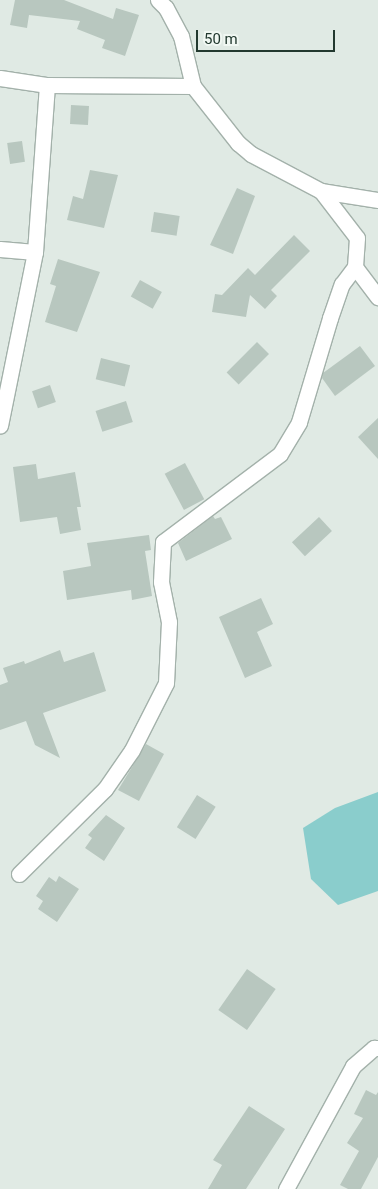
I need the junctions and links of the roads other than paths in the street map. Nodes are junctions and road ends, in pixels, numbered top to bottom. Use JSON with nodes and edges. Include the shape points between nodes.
{"nodes":[{"id":1,"x":164,"y":3,"type":"edge"},
{"id":2,"x":0,"y":78,"type":"edge"},
{"id":3,"x":47,"y":85,"type":"junction"},
{"id":4,"x":193,"y":86,"type":"junction"},
{"id":5,"x":321,"y":191,"type":"junction"},
{"id":6,"x":378,"y":200,"type":"edge"},
{"id":7,"x":0,"y":249,"type":"edge"},
{"id":8,"x":35,"y":252,"type":"junction"},
{"id":9,"x":355,"y":267,"type":"junction"},
{"id":10,"x":378,"y":297,"type":"edge"},
{"id":11,"x":0,"y":426,"type":"edge"},
{"id":12,"x":19,"y":874,"type":"dead end"},
{"id":13,"x":378,"y":1048,"type":"edge"},
{"id":14,"x":286,"y":1189,"type":"edge"}],
"edges":[{"from":1,"to":4,"type":"street","via":[[181,36]]},
{"from":2,"to":3,"type":"street"},
{"from":3,"to":4,"type":"street"},
{"from":3,"to":8,"type":"street"},
{"from":4,"to":5,"type":"street","via":[[251,154]]},
{"from":5,"to":6,"type":"street"},
{"from":5,"to":9,"type":"street","via":[[357,238]]},
{"from":7,"to":8,"type":"street"},
{"from":8,"to":11,"type":"street"},
{"from":9,"to":10,"type":"street"},
{"from":9,"to":12,"type":"street","via":[[342,284],[299,422],[280,454],[163,542],[161,582],[169,622],[167,675],[132,750],[105,789]]},
{"from":13,"to":14,"type":"street","via":[[353,1066]]}]}
